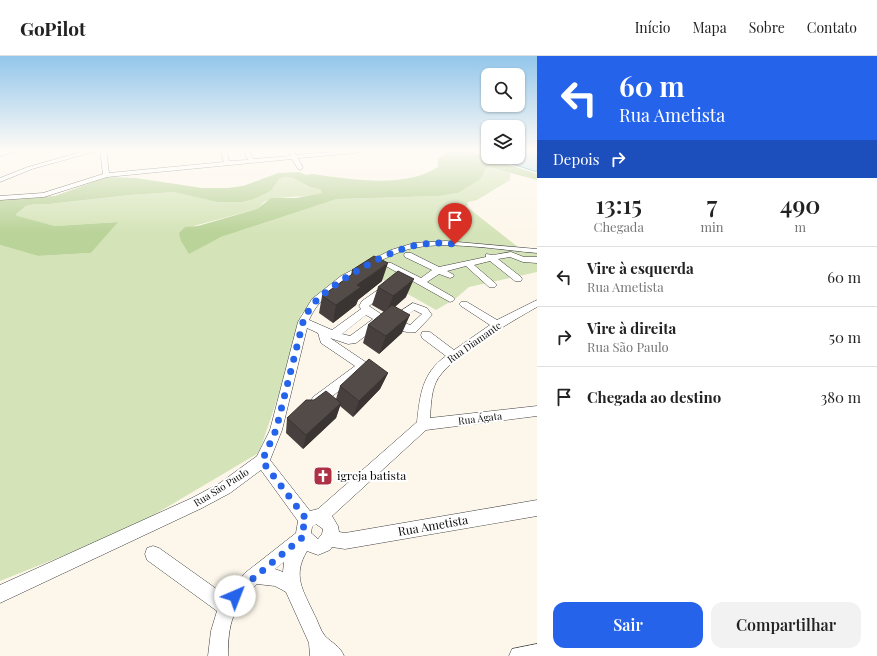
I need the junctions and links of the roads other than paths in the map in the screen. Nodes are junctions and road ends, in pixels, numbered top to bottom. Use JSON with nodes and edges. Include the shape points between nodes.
{"nodes":[{"id":1,"x":100,"y":177,"type":"edge"},
{"id":2,"x":0,"y":198,"type":"edge"},
{"id":3,"x":443,"y":249,"type":"dead end"},
{"id":4,"x":408,"y":254,"type":"dead end"},
{"id":5,"x":534,"y":257,"type":"edge"},
{"id":6,"x":492,"y":258,"type":"junction"},
{"id":7,"x":467,"y":263,"type":"junction"},
{"id":8,"x":388,"y":265,"type":"edge"},
{"id":9,"x":533,"y":269,"type":"dead end"},
{"id":10,"x":438,"y":270,"type":"junction"},
{"id":11,"x":450,"y":275,"type":"dead end"},
{"id":12,"x":518,"y":279,"type":"dead end"},
{"id":13,"x":421,"y":282,"type":"junction"},
{"id":14,"x":492,"y":285,"type":"dead end"},
{"id":15,"x":385,"y":289,"type":"edge"},
{"id":16,"x":450,"y":299,"type":"dead end"},
{"id":17,"x":537,"y":303,"type":"edge"},
{"id":18,"x":464,"y":304,"type":"dead end"},
{"id":19,"x":366,"y":310,"type":"junction"},
{"id":20,"x":380,"y":319,"type":"junction"},
{"id":21,"x":394,"y":321,"type":"edge"},
{"id":22,"x":303,"y":322,"type":"junction"},
{"id":23,"x":497,"y":325,"type":"junction"},
{"id":24,"x":328,"y":333,"type":"junction"},
{"id":25,"x":426,"y":335,"type":"dead end"},
{"id":26,"x":454,"y":356,"type":"junction"},
{"id":27,"x":363,"y":366,"type":"junction"},
{"id":28,"x":373,"y":374,"type":"edge"},
{"id":29,"x":306,"y":410,"type":"edge"},
{"id":30,"x":537,"y":411,"type":"edge"},
{"id":31,"x":423,"y":425,"type":"junction"},
{"id":32,"x":262,"y":461,"type":"junction"},
{"id":33,"x":537,"y":508,"type":"edge"},
{"id":34,"x":309,"y":528,"type":"junction"},
{"id":35,"x":330,"y":539,"type":"junction"},
{"id":36,"x":153,"y":554,"type":"dead end"},
{"id":37,"x":255,"y":576,"type":"junction"},
{"id":38,"x":292,"y":586,"type":"junction"},
{"id":39,"x":2,"y":594,"type":"edge"},
{"id":40,"x":227,"y":608,"type":"junction"},
{"id":41,"x":319,"y":649,"type":"edge"},
{"id":42,"x":537,"y":652,"type":"edge"},
{"id":43,"x":218,"y":656,"type":"edge"},
{"id":44,"x":334,"y":656,"type":"edge"},
{"id":45,"x":519,"y":656,"type":"edge"}],
"edges":[{"from":1,"to":2,"type":"street","via":[[44,195]]},
{"from":3,"to":6,"type":"street","via":[[482,252]]},
{"from":4,"to":10,"type":"street"},
{"from":5,"to":6,"type":"street","via":[[511,254]]},
{"from":5,"to":9,"type":"street"},
{"from":5,"to":22,"type":"street","name":"Rua São Paulo","via":[[446,243],[404,248],[366,266],[333,287],[316,301]]},
{"from":6,"to":7,"type":"street"},
{"from":6,"to":12,"type":"street"},
{"from":7,"to":10,"type":"street"},
{"from":7,"to":14,"type":"street"},
{"from":8,"to":13,"type":"street"},
{"from":10,"to":11,"type":"street"},
{"from":10,"to":13,"type":"street"},
{"from":13,"to":16,"type":"street"},
{"from":15,"to":19,"type":"street","via":[[366,303]]},
{"from":17,"to":23,"type":"street","name":"Rua Diamante"},
{"from":18,"to":23,"type":"street"},
{"from":19,"to":20,"type":"street"},
{"from":19,"to":24,"type":"street"},
{"from":20,"to":21,"type":"street"},
{"from":20,"to":24,"type":"street","via":[[352,340]]},
{"from":22,"to":24,"type":"street"},
{"from":22,"to":32,"type":"street","name":"Rua São Paulo","via":[[276,430]]},
{"from":23,"to":26,"type":"street","name":"Rua Diamante"},
{"from":24,"to":27,"type":"street","via":[[323,336],[325,340]]},
{"from":25,"to":26,"type":"street"},
{"from":26,"to":31,"type":"street","name":"Rua Diamante","via":[[440,366],[431,380],[426,396]]},
{"from":27,"to":28,"type":"street"},
{"from":27,"to":29,"type":"street"},
{"from":30,"to":31,"type":"street","name":"Rua Ágata"},
{"from":31,"to":34,"type":"street"},
{"from":32,"to":34,"type":"street"},
{"from":32,"to":39,"type":"street","name":"Rua São Paulo","via":[[225,488],[198,503]]},
{"from":33,"to":35,"type":"street","name":"Rua Ametista","via":[[345,541]]},
{"from":34,"to":35,"type":"street","via":[[328,523]]},
{"from":34,"to":35,"type":"street","via":[[310,544],[322,546]]},
{"from":34,"to":37,"type":"street"},
{"from":34,"to":38,"type":"street","via":[[293,560]]},
{"from":36,"to":40,"type":"street"},
{"from":37,"to":38,"type":"street","via":[[274,576]]},
{"from":37,"to":40,"type":"street","via":[[239,591]]},
{"from":38,"to":41,"type":"street"},
{"from":40,"to":43,"type":"street","via":[[218,640]]},
{"from":41,"to":44,"type":"street"},
{"from":42,"to":45,"type":"street"}]}
